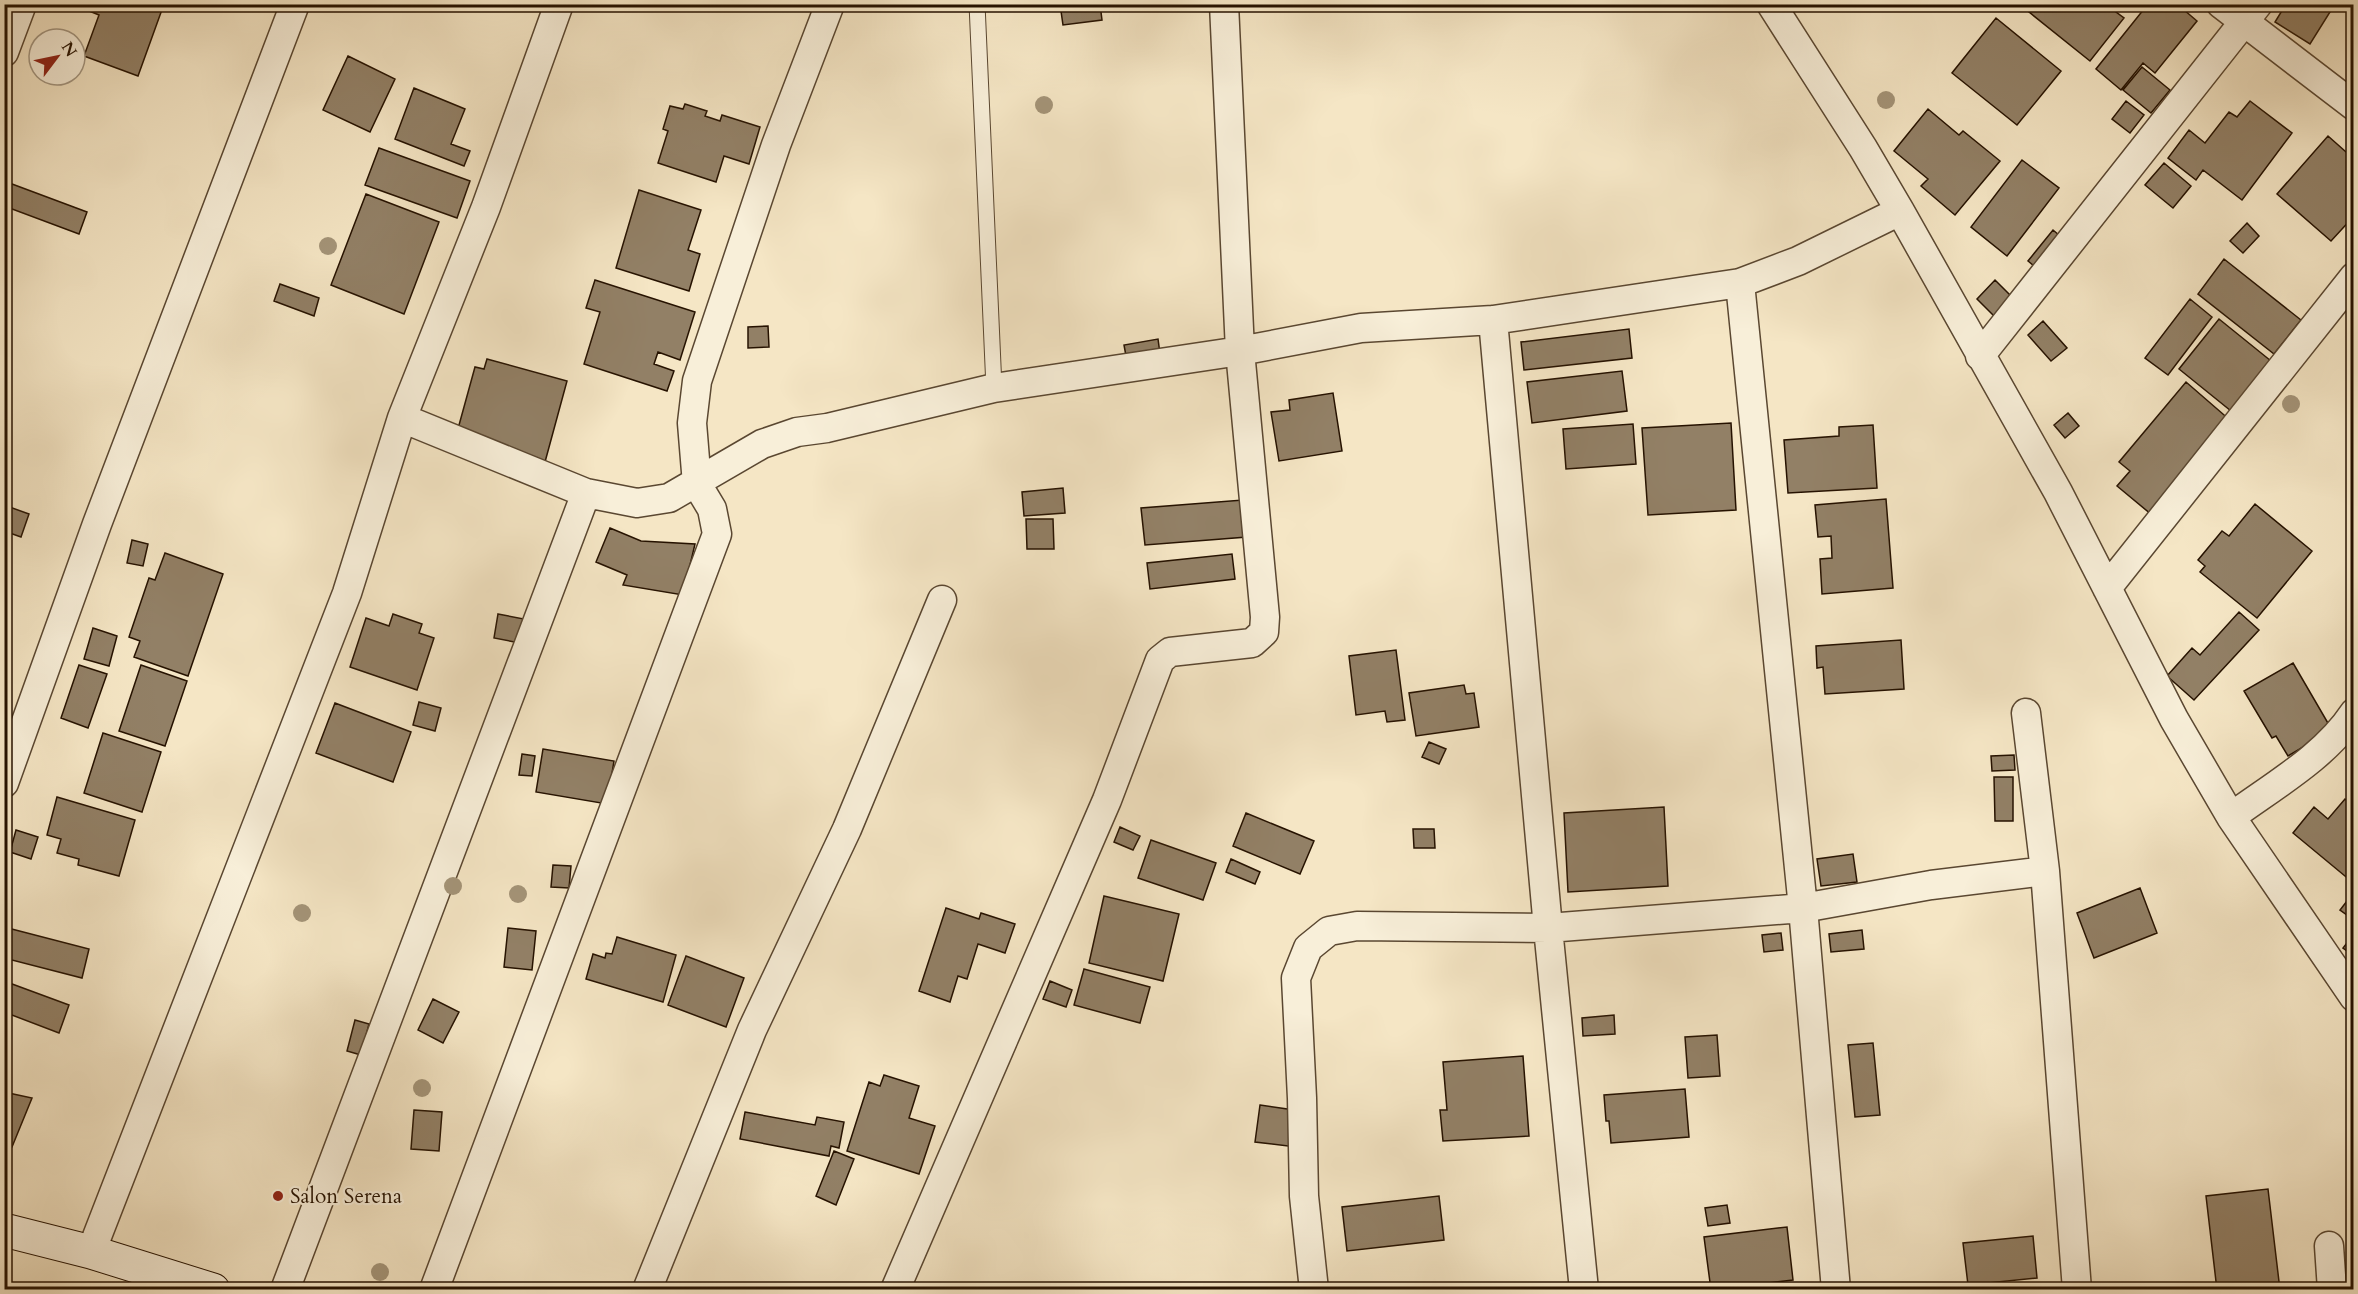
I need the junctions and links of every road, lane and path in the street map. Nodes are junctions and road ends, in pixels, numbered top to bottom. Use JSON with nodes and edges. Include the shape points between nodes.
{"nodes":[{"id":1,"x":22,"y":4,"type":"edge"},
{"id":2,"x":296,"y":4,"type":"edge"},
{"id":3,"x":559,"y":4,"type":"edge"},
{"id":4,"x":830,"y":4,"type":"edge"},
{"id":5,"x":977,"y":4,"type":"edge"},
{"id":6,"x":1224,"y":4,"type":"edge"},
{"id":7,"x":1771,"y":4,"type":"edge"},
{"id":8,"x":2221,"y":4,"type":"edge"},
{"id":9,"x":2251,"y":13,"type":"edge"},
{"id":10,"x":6,"y":45,"type":"edge"},
{"id":11,"x":2354,"y":106,"type":"edge"},
{"id":12,"x":1900,"y":211,"type":"junction"},
{"id":13,"x":2354,"y":277,"type":"edge"},
{"id":14,"x":1740,"y":283,"type":"junction"},
{"id":15,"x":1493,"y":320,"type":"junction"},
{"id":16,"x":1239,"y":351,"type":"junction"},
{"id":17,"x":1980,"y":356,"type":"junction"},
{"id":18,"x":994,"y":388,"type":"junction"},
{"id":19,"x":402,"y":418,"type":"junction"},
{"id":20,"x":697,"y":484,"type":"junction"},
{"id":21,"x":586,"y":493,"type":"junction"},
{"id":22,"x":2107,"y":588,"type":"junction"},
{"id":23,"x":942,"y":600,"type":"dead end"},
{"id":24,"x":2026,"y":713,"type":"dead end"},
{"id":25,"x":2354,"y":713,"type":"edge"},
{"id":26,"x":4,"y":783,"type":"edge"},
{"id":27,"x":2231,"y":817,"type":"junction"},
{"id":28,"x":2045,"y":872,"type":"junction"},
{"id":29,"x":1803,"y":908,"type":"junction"},
{"id":30,"x":1548,"y":928,"type":"junction"},
{"id":31,"x":2354,"y":997,"type":"edge"},
{"id":32,"x":4,"y":1230,"type":"edge"},
{"id":33,"x":2329,"y":1246,"type":"dead end"},
{"id":34,"x":91,"y":1252,"type":"junction"},
{"id":35,"x":213,"y":1290,"type":"edge"},
{"id":36,"x":285,"y":1290,"type":"edge"},
{"id":37,"x":434,"y":1290,"type":"edge"},
{"id":38,"x":647,"y":1290,"type":"edge"},
{"id":39,"x":895,"y":1290,"type":"edge"},
{"id":40,"x":1314,"y":1290,"type":"edge"},
{"id":41,"x":1584,"y":1290,"type":"edge"},
{"id":42,"x":1836,"y":1290,"type":"edge"},
{"id":43,"x":2077,"y":1290,"type":"edge"},
{"id":44,"x":2332,"y":1290,"type":"edge"}],
"edges":[{"from":1,"to":10,"type":"street"},
{"from":2,"to":26,"type":"street","via":[[97,524]]},
{"from":3,"to":19,"type":"street","via":[[486,207]]},
{"from":4,"to":20,"type":"street","via":[[776,145],[697,381],[692,423]]},
{"from":5,"to":18,"type":"lane"},
{"from":6,"to":16,"type":"street"},
{"from":7,"to":12,"type":"street"},
{"from":8,"to":9,"type":"street"},
{"from":9,"to":11,"type":"street"},
{"from":9,"to":17,"type":"street"},
{"from":12,"to":14,"type":"street","via":[[1798,261]]},
{"from":12,"to":17,"type":"street"},
{"from":13,"to":22,"type":"street"},
{"from":14,"to":15,"type":"street"},
{"from":14,"to":29,"type":"street"},
{"from":15,"to":16,"type":"street","via":[[1361,328]]},
{"from":15,"to":30,"type":"street"},
{"from":16,"to":18,"type":"street"},
{"from":16,"to":39,"type":"street","via":[[1264,632],[1252,643],[1170,652],[1160,660],[1107,800]]},
{"from":17,"to":22,"type":"street","via":[[2058,492]]},
{"from":18,"to":20,"type":"street","via":[[797,432],[762,444]]},
{"from":19,"to":21,"type":"street"},
{"from":19,"to":34,"type":"street","via":[[347,593]]},
{"from":20,"to":21,"type":"street","via":[[669,498],[637,503]]},
{"from":20,"to":37,"type":"street","via":[[712,509],[717,534]]},
{"from":21,"to":36,"type":"street"},
{"from":22,"to":27,"type":"street","via":[[2174,719]]},
{"from":23,"to":38,"type":"street","via":[[847,829],[752,1030]]},
{"from":24,"to":28,"type":"street"},
{"from":25,"to":27,"type":"street","via":[[2315,755]]},
{"from":27,"to":31,"type":"street"},
{"from":28,"to":29,"type":"street","via":[[1931,885]]},
{"from":28,"to":43,"type":"street"},
{"from":29,"to":30,"type":"street"},
{"from":29,"to":42,"type":"street"},
{"from":30,"to":40,"type":"street","via":[[1357,926],[1329,931],[1308,948],[1296,978],[1304,1196]]},
{"from":30,"to":41,"type":"street"},
{"from":32,"to":34,"type":"main road"},
{"from":33,"to":44,"type":"street"},
{"from":34,"to":35,"type":"main road"}]}
